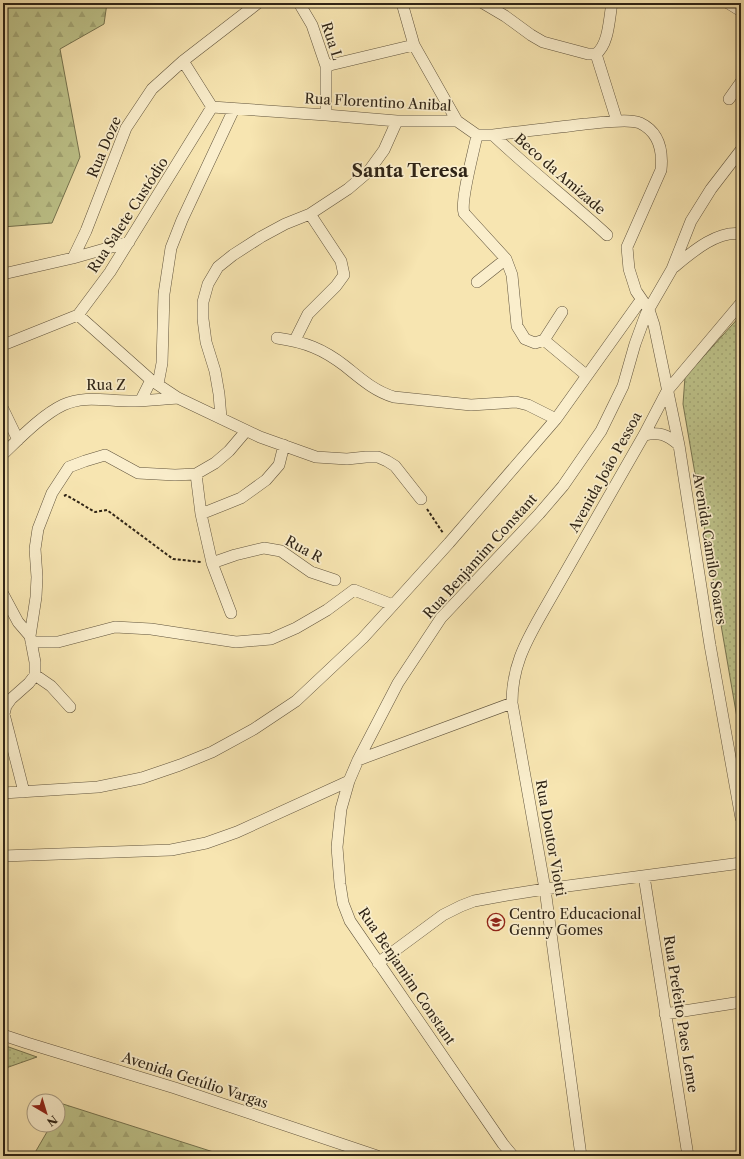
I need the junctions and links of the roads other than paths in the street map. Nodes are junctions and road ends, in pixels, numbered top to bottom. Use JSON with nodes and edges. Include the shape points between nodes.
{"nodes":[{"id":1,"x":258,"y":3,"type":"edge"},
{"id":2,"x":299,"y":3,"type":"edge"},
{"id":3,"x":402,"y":3,"type":"edge"},
{"id":4,"x":483,"y":3,"type":"edge"},
{"id":5,"x":612,"y":3,"type":"edge"},
{"id":6,"x":728,"y":3,"type":"edge"},
{"id":7,"x":741,"y":11,"type":"edge"},
{"id":8,"x":414,"y":45,"type":"junction"},
{"id":9,"x":596,"y":54,"type":"junction"},
{"id":10,"x":183,"y":61,"type":"junction"},
{"id":11,"x":326,"y":66,"type":"junction"},
{"id":12,"x":741,"y":82,"type":"edge"},
{"id":13,"x":729,"y":99,"type":"dead end"},
{"id":14,"x":212,"y":107,"type":"junction"},
{"id":15,"x":234,"y":109,"type":"junction"},
{"id":16,"x":326,"y":114,"type":"junction"},
{"id":17,"x":397,"y":121,"type":"junction"},
{"id":18,"x":457,"y":121,"type":"junction"},
{"id":19,"x":617,"y":121,"type":"junction"},
{"id":20,"x":477,"y":135,"type":"junction"},
{"id":21,"x":493,"y":135,"type":"junction"},
{"id":22,"x":741,"y":150,"type":"edge"},
{"id":23,"x":310,"y":214,"type":"junction"},
{"id":24,"x":741,"y":234,"type":"edge"},
{"id":25,"x":608,"y":235,"type":"dead end"},
{"id":26,"x":129,"y":242,"type":"junction"},
{"id":27,"x":73,"y":258,"type":"junction"},
{"id":28,"x":506,"y":259,"type":"junction"},
{"id":29,"x":672,"y":269,"type":"junction"},
{"id":30,"x":3,"y":274,"type":"edge"},
{"id":31,"x":477,"y":282,"type":"dead end"},
{"id":32,"x":641,"y":300,"type":"junction"},
{"id":33,"x":741,"y":303,"type":"edge"},
{"id":34,"x":649,"y":310,"type":"junction"},
{"id":35,"x":562,"y":312,"type":"dead end"},
{"id":36,"x":78,"y":316,"type":"junction"},
{"id":37,"x":278,"y":338,"type":"dead end"},
{"id":38,"x":295,"y":340,"type":"junction"},
{"id":39,"x":544,"y":340,"type":"junction"},
{"id":40,"x":3,"y":345,"type":"edge"},
{"id":41,"x":586,"y":375,"type":"junction"},
{"id":42,"x":154,"y":382,"type":"junction"},
{"id":43,"x":667,"y":391,"type":"junction"},
{"id":44,"x":178,"y":398,"type":"junction"},
{"id":45,"x":141,"y":400,"type":"junction"},
{"id":46,"x":3,"y":409,"type":"edge"},
{"id":47,"x":221,"y":418,"type":"junction"},
{"id":48,"x":556,"y":419,"type":"junction"},
{"id":49,"x":246,"y":431,"type":"junction"},
{"id":50,"x":644,"y":435,"type":"junction"},
{"id":51,"x":18,"y":440,"type":"junction"},
{"id":52,"x":284,"y":445,"type":"junction"},
{"id":53,"x":679,"y":445,"type":"junction"},
{"id":54,"x":3,"y":454,"type":"edge"},
{"id":55,"x":196,"y":474,"type":"junction"},
{"id":56,"x":421,"y":499,"type":"road end"},
{"id":57,"x":201,"y":514,"type":"junction"},
{"id":58,"x":212,"y":563,"type":"junction"},
{"id":59,"x":335,"y":580,"type":"dead end"},
{"id":60,"x":3,"y":594,"type":"edge"},
{"id":61,"x":393,"y":605,"type":"junction"},
{"id":62,"x":231,"y":613,"type":"dead end"},
{"id":63,"x":30,"y":639,"type":"junction"},
{"id":64,"x":516,"y":668,"type":"joint"},
{"id":65,"x":36,"y":675,"type":"junction"},
{"id":66,"x":512,"y":703,"type":"junction"},
{"id":67,"x":70,"y":707,"type":"dead end"},
{"id":68,"x":358,"y":760,"type":"junction"},
{"id":69,"x":349,"y":781,"type":"junction"},
{"id":70,"x":24,"y":792,"type":"junction"},
{"id":71,"x":3,"y":793,"type":"edge"},
{"id":72,"x":741,"y":818,"type":"edge"},
{"id":73,"x":3,"y":856,"type":"edge"},
{"id":74,"x":741,"y":863,"type":"edge"},
{"id":75,"x":644,"y":876,"type":"junction"},
{"id":76,"x":545,"y":889,"type":"junction"},
{"id":77,"x":378,"y":963,"type":"junction"},
{"id":78,"x":741,"y":1002,"type":"edge"},
{"id":79,"x":665,"y":1014,"type":"junction"},
{"id":80,"x":3,"y":1035,"type":"edge"},
{"id":81,"x":377,"y":1156,"type":"edge"},
{"id":82,"x":512,"y":1156,"type":"edge"},
{"id":83,"x":581,"y":1156,"type":"edge"},
{"id":84,"x":688,"y":1156,"type":"edge"}],
"edges":[{"from":1,"to":10,"type":"street","name":"Rua Doze"},
{"from":2,"to":11,"type":"street","name":"Rua L","via":[[312,26]]},
{"from":3,"to":8,"type":"street"},
{"from":4,"to":9,"type":"street","via":[[543,42]]},
{"from":5,"to":9,"type":"street","via":[[605,43],[602,50]]},
{"from":6,"to":7,"type":"street"},
{"from":8,"to":11,"type":"street"},
{"from":8,"to":18,"type":"street"},
{"from":9,"to":19,"type":"street"},
{"from":10,"to":14,"type":"street"},
{"from":10,"to":27,"type":"street","name":"Rua Doze","via":[[152,89],[126,128]]},
{"from":11,"to":16,"type":"street","name":"Rua L"},
{"from":12,"to":13,"type":"street"},
{"from":14,"to":15,"type":"street","name":"Rua Florentino Anibal"},
{"from":14,"to":26,"type":"street","name":"Rua Salete Custódio"},
{"from":15,"to":16,"type":"street","name":"Rua Florentino Anibal"},
{"from":15,"to":42,"type":"street","via":[[171,248],[164,294],[162,363]]},
{"from":16,"to":17,"type":"street","name":"Rua Florentino Anibal"},
{"from":17,"to":18,"type":"street","name":"Rua Florentino Anibal"},
{"from":17,"to":23,"type":"street","via":[[384,150],[368,172],[348,189]]},
{"from":18,"to":20,"type":"street","name":"Rua Florentino Anibal"},
{"from":19,"to":21,"type":"street"},
{"from":19,"to":32,"type":"street","via":[[639,122],[649,128],[656,135],[662,159],[654,188],[627,247],[629,269]]},
{"from":20,"to":21,"type":"street"},
{"from":20,"to":28,"type":"street","via":[[463,210]]},
{"from":21,"to":25,"type":"street","name":"Beco da Amizade"},
{"from":22,"to":29,"type":"street","via":[[699,207]]},
{"from":23,"to":38,"type":"street","via":[[341,261],[344,274],[336,286],[308,314]]},
{"from":23,"to":47,"type":"street","via":[[273,230],[233,254],[218,268],[208,284],[203,302],[203,319],[206,342],[215,371]]},
{"from":24,"to":29,"type":"street","via":[[715,238],[696,248]]},
{"from":26,"to":27,"type":"street"},
{"from":26,"to":36,"type":"street","name":"Rua Salete Custódio"},
{"from":27,"to":30,"type":"street"},
{"from":28,"to":31,"type":"street"},
{"from":28,"to":39,"type":"street","via":[[512,275],[517,326],[525,339],[535,343]]},
{"from":29,"to":34,"type":"street","name":"Rua Benjamim Constant"},
{"from":32,"to":34,"type":"street"},
{"from":32,"to":41,"type":"street"},
{"from":33,"to":43,"type":"street","name":"Avenida João Pessoa"},
{"from":34,"to":43,"type":"street","name":"Avenida Camilo Soares"},
{"from":34,"to":68,"type":"street","name":"Rua Benjamim Constant","via":[[635,344],[623,386],[608,418],[585,455],[539,514],[441,618],[398,683]]},
{"from":35,"to":39,"type":"street"},
{"from":36,"to":40,"type":"street"},
{"from":36,"to":42,"type":"street"},
{"from":37,"to":38,"type":"street"},
{"from":38,"to":48,"type":"street","via":[[312,345],[328,354],[384,394],[453,404],[486,405],[516,402]]},
{"from":39,"to":41,"type":"street"},
{"from":41,"to":48,"type":"street"},
{"from":42,"to":44,"type":"street"},
{"from":42,"to":45,"type":"street"},
{"from":43,"to":50,"type":"street","name":"Avenida João Pessoa"},
{"from":43,"to":53,"type":"street","name":"Avenida Camilo Soares"},
{"from":44,"to":45,"type":"street","name":"Rua Z"},
{"from":44,"to":47,"type":"street"},
{"from":45,"to":51,"type":"street","name":"Rua Z","via":[[73,401],[42,420]]},
{"from":46,"to":51,"type":"street"},
{"from":47,"to":49,"type":"street"},
{"from":48,"to":61,"type":"street"},
{"from":49,"to":52,"type":"street"},
{"from":49,"to":55,"type":"street","via":[[229,451]]},
{"from":50,"to":53,"type":"street","via":[[662,434]]},
{"from":50,"to":64,"type":"street","name":"Avenida João Pessoa","via":[[524,644]]},
{"from":51,"to":54,"type":"street","name":"Rua Z"},
{"from":52,"to":56,"type":"street","via":[[316,457],[378,457],[395,466]]},
{"from":52,"to":57,"type":"street","via":[[278,465],[266,480],[241,498]]},
{"from":53,"to":72,"type":"street","name":"Avenida Camilo Soares","via":[[710,646]]},
{"from":55,"to":57,"type":"street"},
{"from":55,"to":63,"type":"street","via":[[138,473],[105,455],[69,467],[52,493],[38,529],[35,549],[36,591]]},
{"from":57,"to":58,"type":"street"},
{"from":58,"to":59,"type":"street","name":"Rua R","via":[[264,548],[281,550],[311,572]]},
{"from":58,"to":62,"type":"street"},
{"from":60,"to":63,"type":"street"},
{"from":61,"to":63,"type":"street","via":[[354,590],[326,610],[271,639],[236,642],[151,629],[116,627],[58,642]]},
{"from":61,"to":70,"type":"street","via":[[363,638],[296,701],[254,729],[212,752],[142,778],[98,787]]},
{"from":63,"to":65,"type":"street"},
{"from":64,"to":66,"type":"street","name":"Rua Doutor Viotti"},
{"from":65,"to":67,"type":"street","via":[[51,686]]},
{"from":65,"to":70,"type":"street","via":[[11,699],[4,714]]},
{"from":66,"to":68,"type":"street"},
{"from":66,"to":76,"type":"street","name":"Rua Doutor Viotti"},
{"from":68,"to":69,"type":"street","name":"Rua Benjamim Constant"},
{"from":69,"to":73,"type":"street","via":[[237,832],[206,843],[171,850]]},
{"from":69,"to":77,"type":"street","name":"Rua Benjamim Constant","via":[[341,809],[337,847],[343,904],[350,921]]},
{"from":70,"to":71,"type":"street"},
{"from":74,"to":75,"type":"street"},
{"from":75,"to":76,"type":"street"},
{"from":75,"to":79,"type":"street","name":"Rua Prefeito Paes Leme"},
{"from":76,"to":77,"type":"street","via":[[507,894],[461,906],[443,915]]},
{"from":76,"to":83,"type":"street","name":"Rua Doutor Viotti"},
{"from":77,"to":82,"type":"street","name":"Rua Benjamim Constant"},
{"from":78,"to":79,"type":"street"},
{"from":79,"to":84,"type":"street","name":"Rua Prefeito Paes Leme"},
{"from":80,"to":81,"type":"street","name":"Avenida Getúlio Vargas","via":[[175,1088]]}]}
